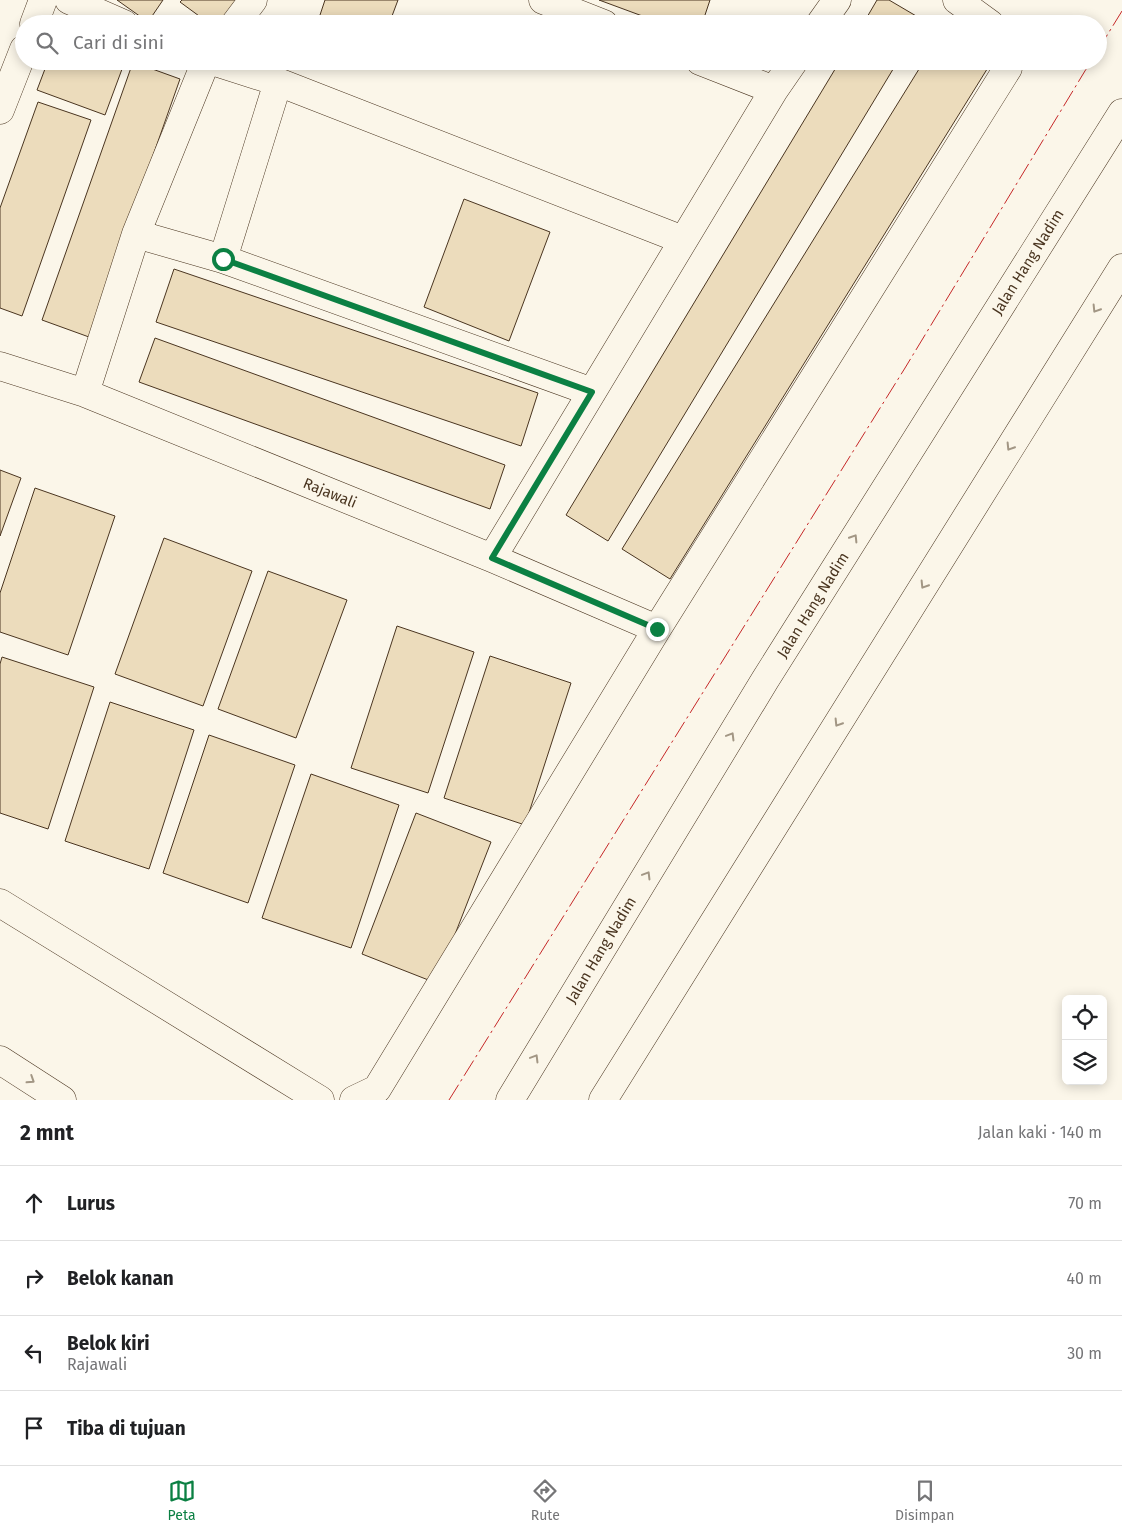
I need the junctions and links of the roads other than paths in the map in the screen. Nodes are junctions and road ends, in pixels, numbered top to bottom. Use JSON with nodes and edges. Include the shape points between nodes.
{"nodes":[{"id":1,"x":43,"y":0,"type":"edge"},
{"id":2,"x":69,"y":0,"type":"edge"},
{"id":3,"x":253,"y":0,"type":"edge"},
{"id":4,"x":543,"y":0,"type":"edge"},
{"id":5,"x":837,"y":0,"type":"edge"},
{"id":6,"x":957,"y":0,"type":"edge"},
{"id":7,"x":37,"y":15,"type":"edge"},
{"id":8,"x":103,"y":15,"type":"edge"},
{"id":9,"x":242,"y":15,"type":"edge"},
{"id":10,"x":581,"y":15,"type":"edge"},
{"id":11,"x":826,"y":15,"type":"edge"},
{"id":12,"x":978,"y":15,"type":"edge"},
{"id":13,"x":16,"y":70,"type":"edge"},
{"id":14,"x":202,"y":70,"type":"edge"},
{"id":15,"x":240,"y":70,"type":"edge"},
{"id":16,"x":723,"y":70,"type":"edge"},
{"id":17,"x":788,"y":70,"type":"edge"},
{"id":18,"x":1007,"y":70,"type":"edge"},
{"id":19,"x":278,"y":82,"type":"junction"},
{"id":20,"x":774,"y":90,"type":"junction"},
{"id":21,"x":0,"y":110,"type":"edge"},
{"id":22,"x":1122,"y":113,"type":"edge"},
{"id":23,"x":136,"y":234,"type":"junction"},
{"id":24,"x":683,"y":240,"type":"junction"},
{"id":25,"x":223,"y":259,"type":"junction"},
{"id":26,"x":1122,"y":268,"type":"edge"},
{"id":27,"x":0,"y":366,"type":"edge"},
{"id":28,"x":592,"y":392,"type":"junction"},
{"id":29,"x":85,"y":393,"type":"junction"},
{"id":30,"x":492,"y":558,"type":"junction"},
{"id":31,"x":657,"y":629,"type":"junction"},
{"id":32,"x":0,"y":903,"type":"edge"},
{"id":33,"x":0,"y":1060,"type":"edge"},
{"id":34,"x":62,"y":1100,"type":"edge"},
{"id":35,"x":320,"y":1100,"type":"edge"},
{"id":36,"x":354,"y":1100,"type":"edge"},
{"id":37,"x":510,"y":1100,"type":"edge"},
{"id":38,"x":603,"y":1100,"type":"edge"}],
"edges":[{"from":1,"to":7,"type":"street"},
{"from":2,"to":8,"type":"street"},
{"from":3,"to":9,"type":"street"},
{"from":4,"to":10,"type":"street"},
{"from":5,"to":11,"type":"street"},
{"from":6,"to":12,"type":"street"},
{"from":13,"to":21,"type":"street"},
{"from":14,"to":23,"type":"street"},
{"from":15,"to":19,"type":"street"},
{"from":16,"to":20,"type":"street"},
{"from":17,"to":20,"type":"street"},
{"from":18,"to":31,"type":"street"},
{"from":19,"to":24,"type":"street"},
{"from":19,"to":25,"type":"street"},
{"from":20,"to":24,"type":"street"},
{"from":37,"to":22,"type":"street","name":"Jalan Hang Nadim","one_way":true,"via":[[765,680]]},
{"from":23,"to":25,"type":"street"},
{"from":23,"to":29,"type":"street"},
{"from":24,"to":28,"type":"street"},
{"from":25,"to":28,"type":"street"},
{"from":26,"to":38,"type":"street","one_way":true},
{"from":27,"to":29,"type":"street","name":"Rajawali"},
{"from":28,"to":30,"type":"street"},
{"from":29,"to":30,"type":"street","name":"Rajawali"},
{"from":30,"to":31,"type":"street","name":"Rajawali"},
{"from":31,"to":36,"type":"street","via":[[377,1089]]},
{"from":32,"to":35,"type":"street"},
{"from":33,"to":34,"type":"street","one_way":true}]}
